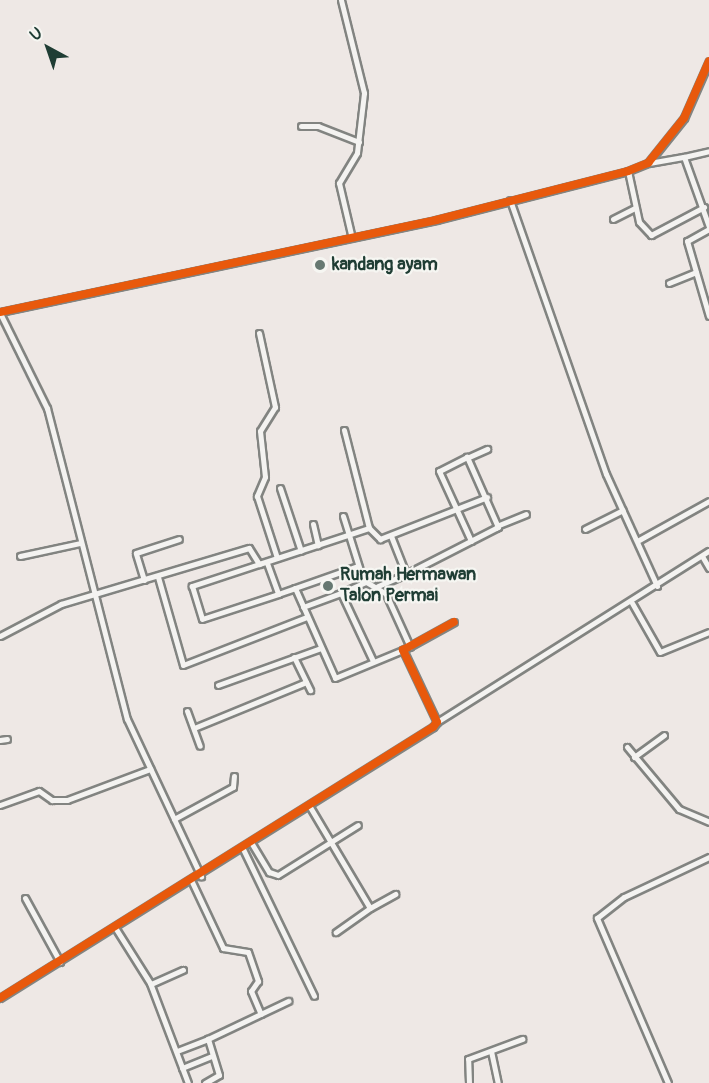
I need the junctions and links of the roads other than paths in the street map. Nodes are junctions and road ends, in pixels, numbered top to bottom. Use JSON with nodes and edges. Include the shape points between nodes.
{"nodes":[{"id":1,"x":341,"y":0,"type":"edge"},
{"id":2,"x":709,"y":61,"type":"edge"},
{"id":3,"x":301,"y":126,"type":"dead end"},
{"id":4,"x":359,"y":142,"type":"junction"},
{"id":5,"x":709,"y":152,"type":"edge"},
{"id":6,"x":684,"y":157,"type":"junction"},
{"id":7,"x":648,"y":163,"type":"junction"},
{"id":8,"x":628,"y":171,"type":"junction"},
{"id":9,"x":510,"y":200,"type":"junction"},
{"id":10,"x":704,"y":207,"type":"junction"},
{"id":11,"x":635,"y":208,"type":"junction"},
{"id":12,"x":613,"y":219,"type":"dead end"},
{"id":13,"x":709,"y":228,"type":"edge"},
{"id":14,"x":351,"y":234,"type":"junction"},
{"id":15,"x":696,"y":272,"type":"junction"},
{"id":16,"x":669,"y":283,"type":"dead end"},
{"id":17,"x":0,"y":313,"type":"edge"},
{"id":18,"x":709,"y":316,"type":"edge"},
{"id":19,"x":259,"y":333,"type":"dead end"},
{"id":20,"x":344,"y":430,"type":"dead end"},
{"id":21,"x":487,"y":448,"type":"dead end"},
{"id":22,"x":469,"y":457,"type":"junction"},
{"id":23,"x":280,"y":488,"type":"dead end"},
{"id":24,"x":487,"y":497,"type":"junction"},
{"id":25,"x":709,"y":501,"type":"edge"},
{"id":26,"x":456,"y":510,"type":"junction"},
{"id":27,"x":623,"y":510,"type":"junction"},
{"id":28,"x":526,"y":514,"type":"dead end"},
{"id":29,"x":343,"y":516,"type":"dead end"},
{"id":30,"x":312,"y":524,"type":"dead end"},
{"id":31,"x":499,"y":525,"type":"junction"},
{"id":32,"x":369,"y":528,"type":"junction"},
{"id":33,"x":585,"y":529,"type":"dead end"},
{"id":34,"x":349,"y":535,"type":"junction"},
{"id":35,"x":391,"y":536,"type":"junction"},
{"id":36,"x":179,"y":539,"type":"dead end"},
{"id":37,"x":639,"y":540,"type":"junction"},
{"id":38,"x":471,"y":541,"type":"junction"},
{"id":39,"x":80,"y":543,"type":"junction"},
{"id":40,"x":318,"y":545,"type":"junction"},
{"id":41,"x":301,"y":551,"type":"junction"},
{"id":42,"x":709,"y":551,"type":"edge"},
{"id":43,"x":20,"y":556,"type":"dead end"},
{"id":44,"x":702,"y":556,"type":"junction"},
{"id":45,"x":277,"y":558,"type":"junction"},
{"id":46,"x":267,"y":562,"type":"junction"},
{"id":47,"x":259,"y":564,"type":"junction"},
{"id":48,"x":358,"y":566,"type":"junction"},
{"id":49,"x":709,"y":567,"type":"edge"},
{"id":50,"x":406,"y":574,"type":"junction"},
{"id":51,"x":158,"y":577,"type":"junction"},
{"id":52,"x":144,"y":580,"type":"junction"},
{"id":53,"x":366,"y":582,"type":"junction"},
{"id":54,"x":378,"y":586,"type":"junction"},
{"id":55,"x":657,"y":586,"type":"junction"},
{"id":56,"x":295,"y":588,"type":"junction"},
{"id":57,"x":341,"y":593,"type":"junction"},
{"id":58,"x":92,"y":594,"type":"junction"},
{"id":59,"x":278,"y":594,"type":"junction"},
{"id":60,"x":632,"y":603,"type":"junction"},
{"id":61,"x":303,"y":607,"type":"junction"},
{"id":62,"x":307,"y":617,"type":"junction"},
{"id":63,"x":454,"y":622,"type":"dead end"},
{"id":64,"x":709,"y":632,"type":"edge"},
{"id":65,"x":0,"y":636,"type":"edge"},
{"id":66,"x":410,"y":647,"type":"junction"},
{"id":67,"x":321,"y":648,"type":"junction"},
{"id":68,"x":403,"y":650,"type":"junction"},
{"id":69,"x":294,"y":657,"type":"junction"},
{"id":70,"x":373,"y":661,"type":"junction"},
{"id":71,"x":306,"y":682,"type":"junction"},
{"id":72,"x":218,"y":686,"type":"dead end"},
{"id":73,"x":310,"y":690,"type":"dead end"},
{"id":74,"x":187,"y":711,"type":"dead end"},
{"id":75,"x":437,"y":722,"type":"junction"},
{"id":76,"x":194,"y":728,"type":"junction"},
{"id":77,"x":664,"y":735,"type":"dead end"},
{"id":78,"x":200,"y":746,"type":"dead end"},
{"id":79,"x":627,"y":747,"type":"dead end"},
{"id":80,"x":634,"y":757,"type":"junction"},
{"id":81,"x":150,"y":769,"type":"junction"},
{"id":82,"x":234,"y":776,"type":"dead end"},
{"id":83,"x":0,"y":805,"type":"edge"},
{"id":84,"x":310,"y":807,"type":"junction"},
{"id":85,"x":174,"y":819,"type":"junction"},
{"id":86,"x":709,"y":822,"type":"edge"},
{"id":87,"x":358,"y":825,"type":"dead end"},
{"id":88,"x":330,"y":843,"type":"junction"},
{"id":89,"x":252,"y":844,"type":"junction"},
{"id":90,"x":243,"y":849,"type":"junction"},
{"id":91,"x":709,"y":857,"type":"edge"},
{"id":92,"x":201,"y":876,"type":"junction"},
{"id":93,"x":192,"y":882,"type":"junction"},
{"id":94,"x":395,"y":894,"type":"dead end"},
{"id":95,"x":25,"y":898,"type":"dead end"},
{"id":96,"x":370,"y":908,"type":"junction"},
{"id":97,"x":116,"y":929,"type":"junction"},
{"id":98,"x":336,"y":932,"type":"dead end"},
{"id":99,"x":60,"y":962,"type":"junction"},
{"id":100,"x":183,"y":970,"type":"dead end"},
{"id":101,"x":151,"y":984,"type":"junction"},
{"id":102,"x":314,"y":996,"type":"dead end"},
{"id":103,"x":0,"y":999,"type":"edge"},
{"id":104,"x":288,"y":1001,"type":"dead end"},
{"id":105,"x":261,"y":1014,"type":"junction"},
{"id":106,"x":208,"y":1039,"type":"junction"},
{"id":107,"x":522,"y":1039,"type":"dead end"},
{"id":108,"x":177,"y":1051,"type":"junction"},
{"id":109,"x":491,"y":1051,"type":"junction"},
{"id":110,"x":212,"y":1056,"type":"junction"},
{"id":111,"x":182,"y":1068,"type":"junction"},
{"id":112,"x":188,"y":1083,"type":"edge"},
{"id":113,"x":205,"y":1083,"type":"edge"},
{"id":114,"x":470,"y":1083,"type":"edge"},
{"id":115,"x":498,"y":1083,"type":"edge"},
{"id":116,"x":668,"y":1083,"type":"edge"}],
"edges":[{"from":1,"to":4,"type":"street","via":[[364,84]]},
{"from":2,"to":7,"type":"street","via":[[684,118]]},
{"from":3,"to":4,"type":"street","via":[[318,126]]},
{"from":4,"to":14,"type":"street","via":[[339,183]]},
{"from":5,"to":6,"type":"street"},
{"from":6,"to":7,"type":"street"},
{"from":6,"to":10,"type":"street"},
{"from":7,"to":8,"type":"street"},
{"from":8,"to":9,"type":"street"},
{"from":8,"to":11,"type":"street"},
{"from":9,"to":14,"type":"street"},
{"from":9,"to":27,"type":"street"},
{"from":10,"to":11,"type":"street","via":[[651,235]]},
{"from":10,"to":13,"type":"street"},
{"from":11,"to":12,"type":"street"},
{"from":13,"to":15,"type":"street","via":[[687,239]]},
{"from":14,"to":17,"type":"street"},
{"from":15,"to":16,"type":"street"},
{"from":15,"to":18,"type":"street"},
{"from":17,"to":39,"type":"street","via":[[47,408]]},
{"from":19,"to":45,"type":"street","via":[[275,407],[260,431],[266,477],[257,496]]},
{"from":20,"to":32,"type":"street"},
{"from":21,"to":22,"type":"street"},
{"from":22,"to":24,"type":"street"},
{"from":22,"to":26,"type":"street","via":[[440,470]]},
{"from":23,"to":41,"type":"street"},
{"from":24,"to":26,"type":"street"},
{"from":24,"to":31,"type":"street"},
{"from":25,"to":37,"type":"street"},
{"from":26,"to":35,"type":"street"},
{"from":26,"to":38,"type":"street"},
{"from":27,"to":33,"type":"street"},
{"from":27,"to":37,"type":"street"},
{"from":28,"to":31,"type":"street"},
{"from":29,"to":34,"type":"street"},
{"from":30,"to":40,"type":"street"},
{"from":31,"to":38,"type":"street"},
{"from":32,"to":34,"type":"street"},
{"from":32,"to":35,"type":"street","via":[[377,539]]},
{"from":34,"to":40,"type":"street"},
{"from":34,"to":48,"type":"street"},
{"from":35,"to":50,"type":"street"},
{"from":36,"to":52,"type":"street","via":[[136,553]]},
{"from":37,"to":55,"type":"street"},
{"from":38,"to":50,"type":"street"},
{"from":39,"to":43,"type":"street"},
{"from":39,"to":58,"type":"street"},
{"from":40,"to":41,"type":"street"},
{"from":41,"to":45,"type":"street"},
{"from":42,"to":44,"type":"street"},
{"from":44,"to":49,"type":"street"},
{"from":44,"to":55,"type":"street"},
{"from":45,"to":46,"type":"street"},
{"from":46,"to":47,"type":"street"},
{"from":46,"to":59,"type":"street"},
{"from":47,"to":51,"type":"street","via":[[249,548]]},
{"from":47,"to":59,"type":"street","via":[[192,586],[202,619]]},
{"from":48,"to":53,"type":"street"},
{"from":48,"to":56,"type":"street"},
{"from":50,"to":54,"type":"street"},
{"from":51,"to":52,"type":"street"},
{"from":51,"to":62,"type":"street","via":[[183,665]]},
{"from":52,"to":58,"type":"street"},
{"from":53,"to":54,"type":"street"},
{"from":53,"to":57,"type":"street"},
{"from":54,"to":66,"type":"street"},
{"from":55,"to":60,"type":"street"},
{"from":56,"to":59,"type":"street"},
{"from":56,"to":61,"type":"street"},
{"from":57,"to":61,"type":"street"},
{"from":57,"to":70,"type":"street"},
{"from":58,"to":65,"type":"street"},
{"from":58,"to":81,"type":"street","via":[[127,719]]},
{"from":60,"to":64,"type":"street","via":[[660,652]]},
{"from":60,"to":75,"type":"street"},
{"from":61,"to":62,"type":"street"},
{"from":62,"to":67,"type":"street"},
{"from":63,"to":66,"type":"street"},
{"from":66,"to":68,"type":"street"},
{"from":67,"to":69,"type":"street"},
{"from":67,"to":70,"type":"street","via":[[337,678]]},
{"from":68,"to":70,"type":"street"},
{"from":68,"to":75,"type":"street"},
{"from":69,"to":71,"type":"street"},
{"from":69,"to":72,"type":"street"},
{"from":71,"to":73,"type":"street"},
{"from":71,"to":76,"type":"street"},
{"from":74,"to":76,"type":"street"},
{"from":75,"to":84,"type":"street"},
{"from":76,"to":78,"type":"street"},
{"from":77,"to":80,"type":"street"},
{"from":79,"to":80,"type":"street"},
{"from":80,"to":86,"type":"street","via":[[679,809]]},
{"from":81,"to":83,"type":"street","via":[[67,800],[52,800],[39,791]]},
{"from":81,"to":85,"type":"street"},
{"from":82,"to":85,"type":"street","via":[[233,787]]},
{"from":84,"to":88,"type":"street"},
{"from":84,"to":89,"type":"street"},
{"from":85,"to":92,"type":"street"},
{"from":87,"to":88,"type":"street"},
{"from":88,"to":89,"type":"street","via":[[275,875]]},
{"from":88,"to":96,"type":"street"},
{"from":89,"to":90,"type":"street"},
{"from":90,"to":92,"type":"street"},
{"from":90,"to":102,"type":"street"},
{"from":91,"to":116,"type":"street","via":[[624,897],[597,918]]},
{"from":92,"to":93,"type":"street"},
{"from":93,"to":97,"type":"street"},
{"from":93,"to":105,"type":"street","via":[[225,950],[248,952],[258,981],[251,991]]},
{"from":94,"to":96,"type":"street"},
{"from":95,"to":99,"type":"street"},
{"from":96,"to":98,"type":"street"},
{"from":97,"to":99,"type":"street"},
{"from":97,"to":101,"type":"street"},
{"from":99,"to":103,"type":"street"},
{"from":100,"to":101,"type":"street"},
{"from":101,"to":108,"type":"street"},
{"from":104,"to":105,"type":"street"},
{"from":105,"to":106,"type":"street"},
{"from":106,"to":108,"type":"street"},
{"from":106,"to":110,"type":"street"},
{"from":107,"to":109,"type":"street"},
{"from":108,"to":111,"type":"street"},
{"from":109,"to":114,"type":"street","via":[[468,1059]]},
{"from":109,"to":115,"type":"street"},
{"from":110,"to":111,"type":"street"},
{"from":110,"to":113,"type":"street","via":[[219,1075]]},
{"from":111,"to":112,"type":"street"}]}
